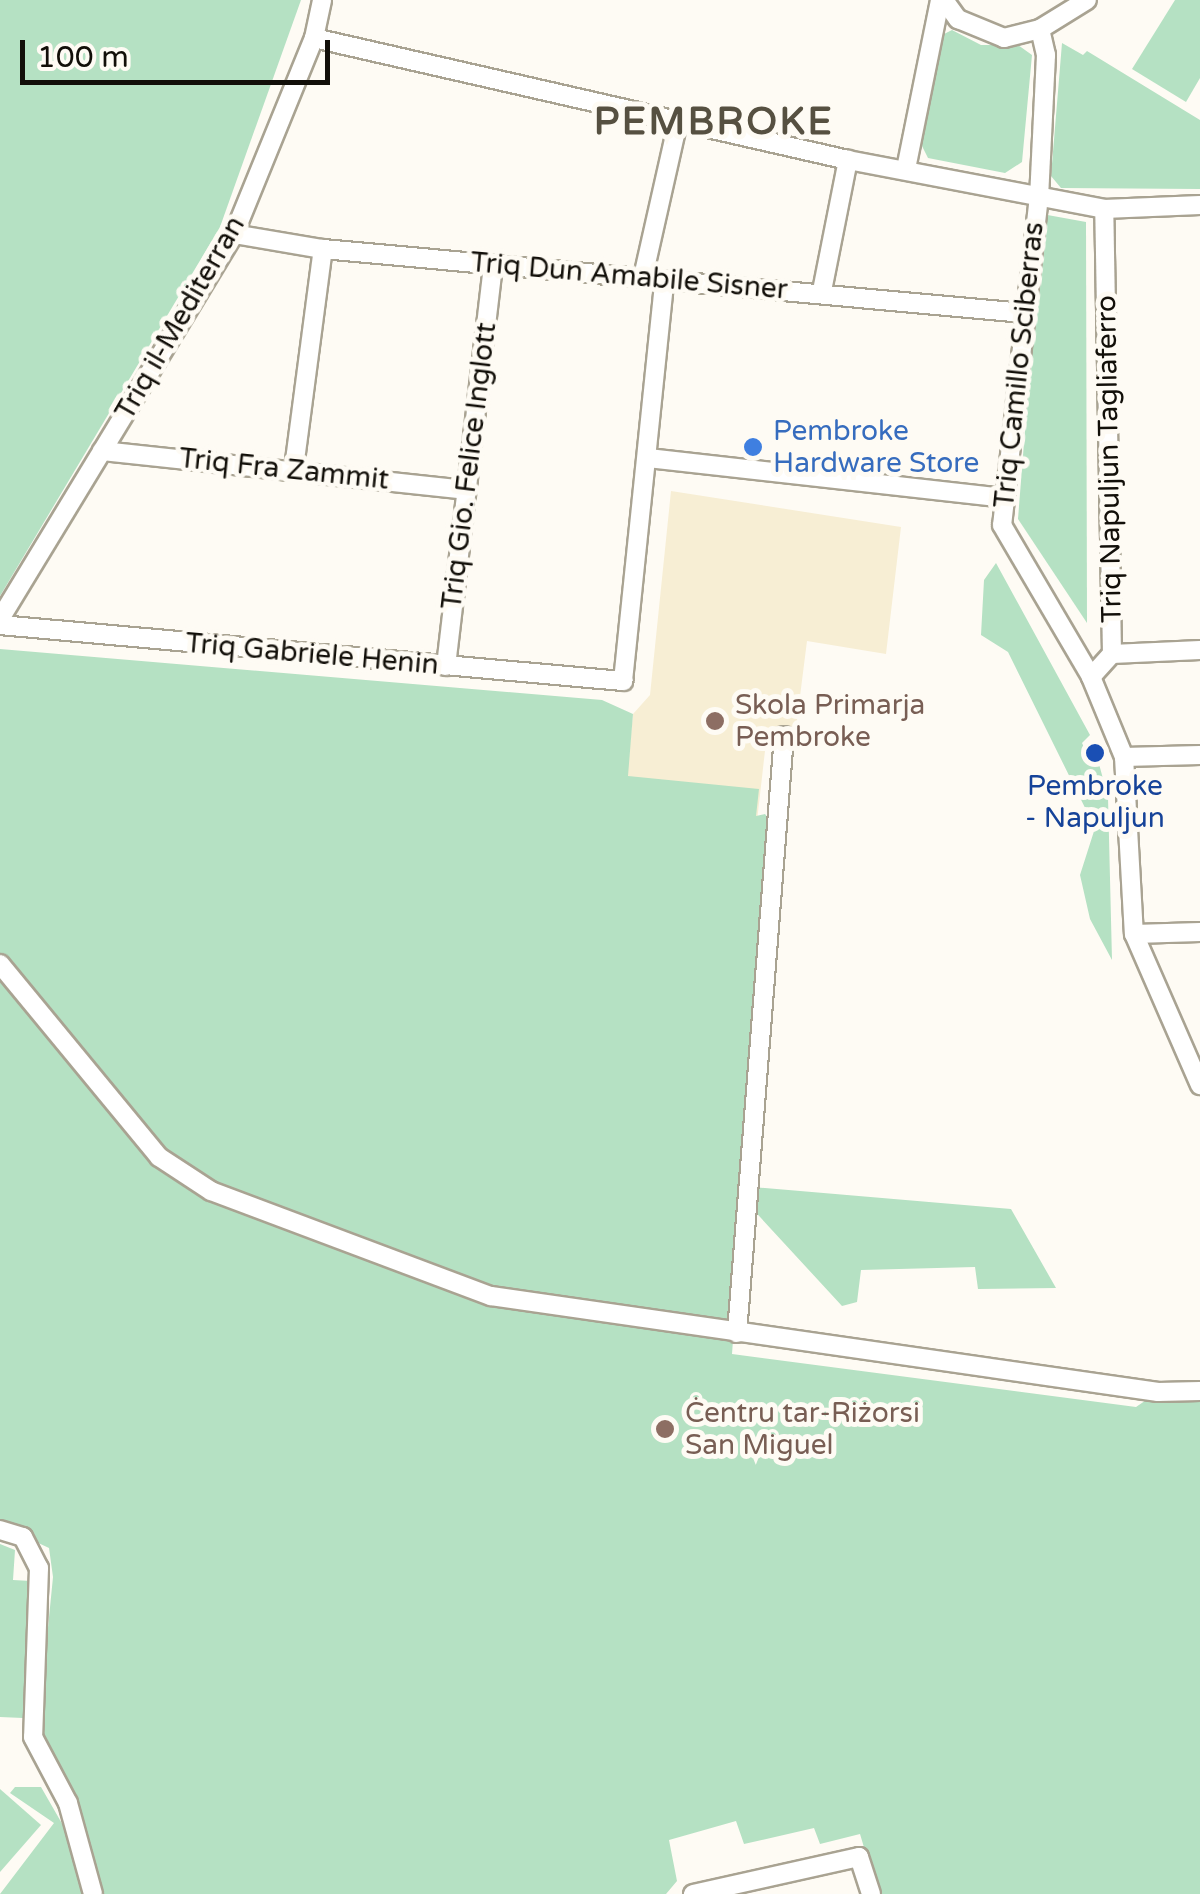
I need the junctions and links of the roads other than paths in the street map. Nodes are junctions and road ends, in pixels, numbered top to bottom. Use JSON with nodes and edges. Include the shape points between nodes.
{"nodes":[{"id":1,"x":322,"y":0,"type":"edge"},
{"id":2,"x":942,"y":0,"type":"edge"},
{"id":3,"x":1087,"y":0,"type":"edge"},
{"id":4,"x":1040,"y":29,"type":"junction"},
{"id":5,"x":314,"y":38,"type":"junction"},
{"id":6,"x":678,"y":122,"type":"junction"},
{"id":7,"x":848,"y":160,"type":"junction"},
{"id":8,"x":906,"y":169,"type":"junction"},
{"id":9,"x":1039,"y":196,"type":"junction"},
{"id":10,"x":1200,"y":206,"type":"edge"},
{"id":11,"x":1104,"y":209,"type":"junction"},
{"id":12,"x":234,"y":234,"type":"junction"},
{"id":13,"x":323,"y":250,"type":"junction"},
{"id":14,"x":493,"y":266,"type":"junction"},
{"id":15,"x":644,"y":277,"type":"junction"},
{"id":16,"x":664,"y":281,"type":"junction"},
{"id":17,"x":822,"y":291,"type":"junction"},
{"id":18,"x":1024,"y":313,"type":"junction"},
{"id":19,"x":102,"y":452,"type":"junction"},
{"id":20,"x":648,"y":458,"type":"junction"},
{"id":21,"x":294,"y":468,"type":"junction"},
{"id":22,"x":466,"y":490,"type":"junction"},
{"id":23,"x":1004,"y":498,"type":"junction"},
{"id":24,"x":0,"y":622,"type":"edge"},
{"id":25,"x":1200,"y":650,"type":"edge"},
{"id":26,"x":1112,"y":654,"type":"junction"},
{"id":27,"x":446,"y":666,"type":"junction"},
{"id":28,"x":1092,"y":678,"type":"junction"},
{"id":29,"x":784,"y":736,"type":"dead end"},
{"id":30,"x":1200,"y":754,"type":"edge"},
{"id":31,"x":1124,"y":757,"type":"junction"},
{"id":32,"x":1200,"y":932,"type":"edge"},
{"id":33,"x":1134,"y":934,"type":"junction"},
{"id":34,"x":0,"y":964,"type":"edge"},
{"id":35,"x":1200,"y":1085,"type":"edge"},
{"id":36,"x":737,"y":1333,"type":"junction"},
{"id":37,"x":1200,"y":1391,"type":"edge"},
{"id":38,"x":0,"y":1530,"type":"edge"},
{"id":39,"x":92,"y":1894,"type":"edge"},
{"id":40,"x":694,"y":1894,"type":"edge"},
{"id":41,"x":871,"y":1894,"type":"edge"}],
"edges":[{"from":1,"to":5,"type":"street","name":"Triq il-Mediterran"},
{"from":2,"to":4,"type":"street","via":[[980,33],[1004,38]]},
{"from":2,"to":8,"type":"street"},
{"from":3,"to":4,"type":"street"},
{"from":4,"to":9,"type":"street","name":"Triq Camillo Sciberras","via":[[1046,56]]},
{"from":5,"to":6,"type":"street"},
{"from":5,"to":12,"type":"street","name":"Triq il-Mediterran"},
{"from":6,"to":7,"type":"street"},
{"from":6,"to":15,"type":"street"},
{"from":7,"to":8,"type":"street"},
{"from":7,"to":17,"type":"street"},
{"from":8,"to":9,"type":"street"},
{"from":9,"to":11,"type":"street"},
{"from":9,"to":18,"type":"street","name":"Triq Camillo Sciberras"},
{"from":10,"to":11,"type":"street"},
{"from":11,"to":26,"type":"street","name":"Triq Napuljun Tagliaferro"},
{"from":12,"to":13,"type":"street","name":"Triq Dun Amabile Sisner"},
{"from":12,"to":19,"type":"street","name":"Triq il-Mediterran"},
{"from":13,"to":14,"type":"street","name":"Triq Dun Amabile Sisner"},
{"from":13,"to":21,"type":"street"},
{"from":14,"to":15,"type":"street","name":"Triq Dun Amabile Sisner"},
{"from":14,"to":22,"type":"street","name":"Triq Gio. Felice Inglott"},
{"from":15,"to":16,"type":"street","name":"Triq Dun Amabile Sisner"},
{"from":16,"to":17,"type":"street","name":"Triq Dun Amabile Sisner"},
{"from":16,"to":20,"type":"street"},
{"from":17,"to":18,"type":"street","name":"Triq Dun Amabile Sisner"},
{"from":18,"to":23,"type":"street","name":"Triq Camillo Sciberras"},
{"from":19,"to":21,"type":"street","name":"Triq Fra Zammit"},
{"from":19,"to":24,"type":"street","name":"Triq il-Mediterran"},
{"from":20,"to":23,"type":"street"},
{"from":20,"to":27,"type":"street","name":"Triq Gabriele Henin","via":[[624,681]]},
{"from":21,"to":22,"type":"street","name":"Triq Fra Zammit"},
{"from":22,"to":27,"type":"street","name":"Triq Gio. Felice Inglott"},
{"from":23,"to":28,"type":"street","name":"Triq Camillo Sciberras","via":[[1002,525]]},
{"from":24,"to":27,"type":"street","name":"Triq Gabriele Henin"},
{"from":25,"to":26,"type":"street"},
{"from":26,"to":28,"type":"street","name":"Triq Napuljun Tagliaferro"},
{"from":28,"to":31,"type":"street"},
{"from":29,"to":36,"type":"street"},
{"from":30,"to":31,"type":"street"},
{"from":31,"to":33,"type":"street"},
{"from":32,"to":33,"type":"street"},
{"from":33,"to":35,"type":"street"},
{"from":34,"to":36,"type":"street","via":[[159,1157],[211,1191],[491,1296]]},
{"from":36,"to":37,"type":"street","via":[[1158,1392]]},
{"from":38,"to":39,"type":"street","via":[[23,1537],[40,1568],[33,1737],[68,1803]]},
{"from":40,"to":41,"type":"street","via":[[859,1857]]}]}
